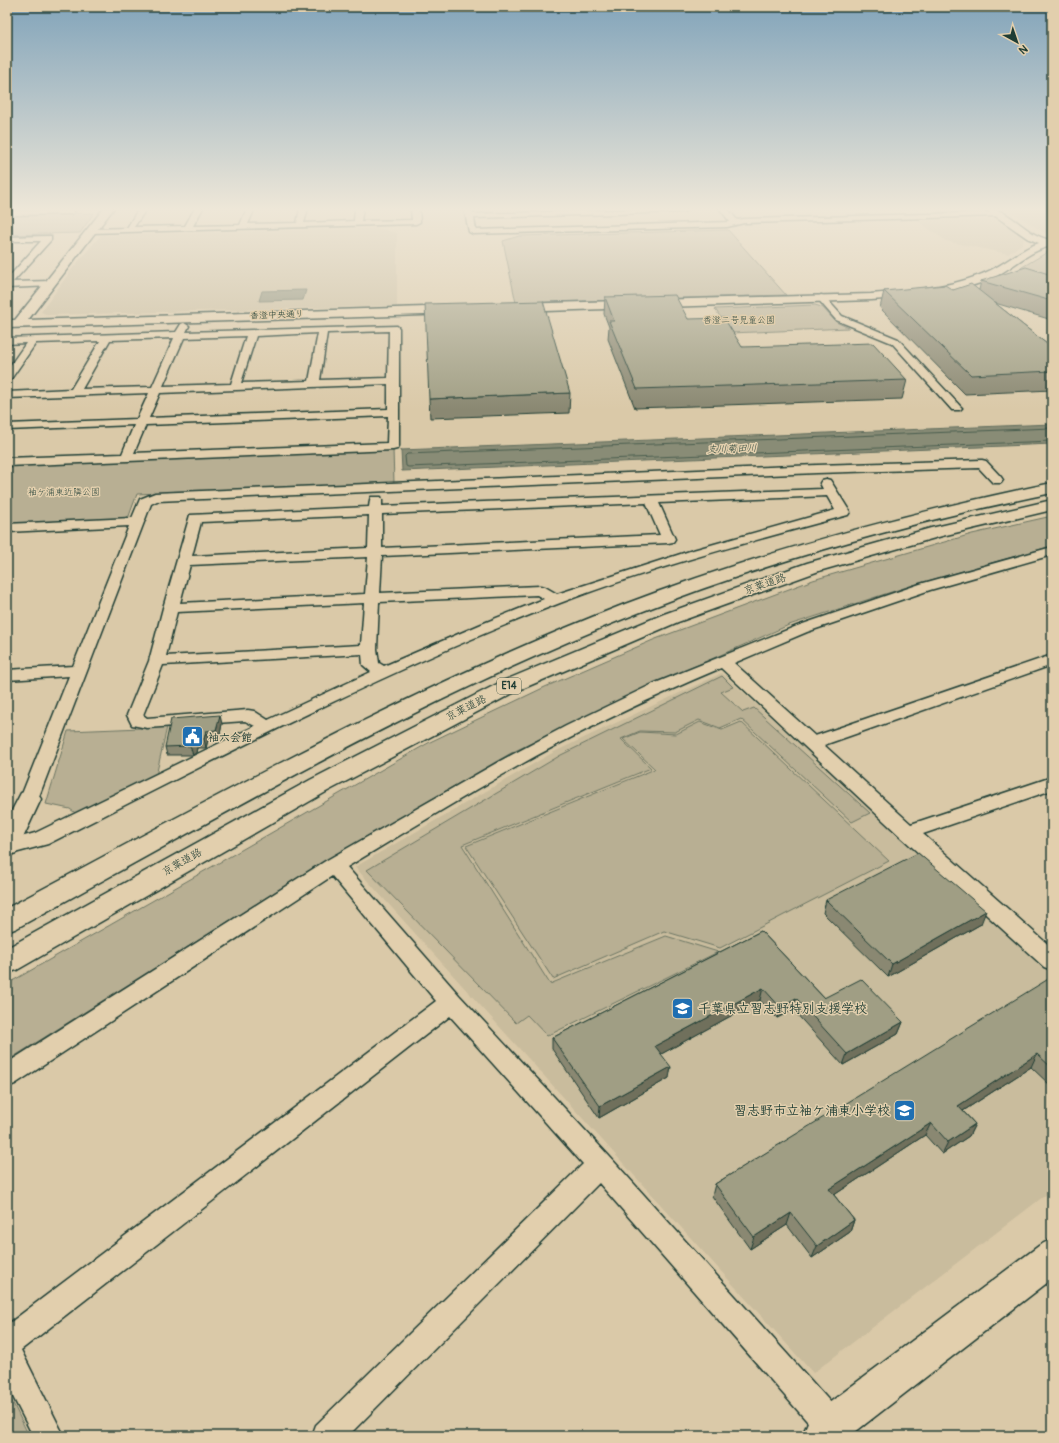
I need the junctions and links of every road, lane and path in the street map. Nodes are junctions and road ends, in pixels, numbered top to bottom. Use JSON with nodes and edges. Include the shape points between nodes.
{"nodes":[{"id":1,"x":15,"y":275,"type":"edge"},
{"id":2,"x":57,"y":275,"type":"edge"},
{"id":3,"x":986,"y":275,"type":"edge"},
{"id":4,"x":50,"y":284,"type":"junction"},
{"id":5,"x":7,"y":285,"type":"edge"},
{"id":6,"x":821,"y":298,"type":"junction"},
{"id":7,"x":505,"y":308,"type":"edge"},
{"id":8,"x":468,"y":309,"type":"edge"},
{"id":9,"x":188,"y":318,"type":"junction"},
{"id":10,"x":13,"y":324,"type":"edge"},
{"id":11,"x":323,"y":330,"type":"junction"},
{"id":12,"x":252,"y":333,"type":"junction"},
{"id":13,"x":180,"y":335,"type":"junction"},
{"id":14,"x":107,"y":337,"type":"junction"},
{"id":15,"x":34,"y":340,"type":"junction"},
{"id":16,"x":7,"y":341,"type":"edge"},
{"id":17,"x":7,"y":376,"type":"edge"},
{"id":18,"x":392,"y":381,"type":"junction"},
{"id":19,"x":314,"y":384,"type":"junction"},
{"id":20,"x":235,"y":386,"type":"junction"},
{"id":21,"x":156,"y":389,"type":"junction"},
{"id":22,"x":75,"y":392,"type":"junction"},
{"id":23,"x":7,"y":395,"type":"edge"},
{"id":24,"x":956,"y":408,"type":"dead end"},
{"id":25,"x":392,"y":412,"type":"junction"},
{"id":26,"x":142,"y":421,"type":"junction"},
{"id":27,"x":7,"y":427,"type":"edge"},
{"id":28,"x":126,"y":458,"type":"junction"},
{"id":29,"x":7,"y":462,"type":"edge"},
{"id":30,"x":817,"y":469,"type":"junction"},
{"id":31,"x":997,"y":480,"type":"dead end"},
{"id":32,"x":377,"y":488,"type":"junction"},
{"id":33,"x":1052,"y":488,"type":"edge"},
{"id":34,"x":831,"y":492,"type":"junction"},
{"id":35,"x":651,"y":499,"type":"junction"},
{"id":36,"x":1052,"y":506,"type":"edge"},
{"id":37,"x":376,"y":511,"type":"junction"},
{"id":38,"x":137,"y":522,"type":"junction"},
{"id":39,"x":7,"y":528,"type":"edge"},
{"id":40,"x":1052,"y":551,"type":"edge"},
{"id":41,"x":375,"y":552,"type":"junction"},
{"id":42,"x":184,"y":561,"type":"junction"},
{"id":43,"x":372,"y":598,"type":"junction"},
{"id":44,"x":555,"y":600,"type":"junction"},
{"id":45,"x":170,"y":608,"type":"junction"},
{"id":46,"x":369,"y":649,"type":"junction"},
{"id":47,"x":1052,"y":660,"type":"edge"},
{"id":48,"x":157,"y":661,"type":"junction"},
{"id":49,"x":723,"y":662,"type":"junction"},
{"id":50,"x":79,"y":671,"type":"junction"},
{"id":51,"x":381,"y":672,"type":"junction"},
{"id":52,"x":7,"y":675,"type":"edge"},
{"id":53,"x":268,"y":727,"type":"junction"},
{"id":54,"x":812,"y":743,"type":"junction"},
{"id":55,"x":1052,"y":783,"type":"edge"},
{"id":56,"x":29,"y":799,"type":"joint"},
{"id":57,"x":908,"y":832,"type":"junction"},
{"id":58,"x":7,"y":847,"type":"edge"},
{"id":59,"x":334,"y":865,"type":"junction"},
{"id":60,"x":7,"y":921,"type":"edge"},
{"id":61,"x":1048,"y":951,"type":"edge"},
{"id":62,"x":7,"y":962,"type":"edge"},
{"id":63,"x":451,"y":1002,"type":"junction"},
{"id":64,"x":7,"y":1076,"type":"edge"},
{"id":65,"x":600,"y":1165,"type":"junction"},
{"id":66,"x":1052,"y":1257,"type":"edge"},
{"id":67,"x":7,"y":1343,"type":"edge"},
{"id":68,"x":7,"y":1354,"type":"edge"},
{"id":69,"x":831,"y":1433,"type":"edge"},
{"id":70,"x":49,"y":1436,"type":"edge"},
{"id":71,"x":327,"y":1436,"type":"edge"}],
"edges":[{"from":1,"to":5,"type":"street"},
{"from":2,"to":4,"type":"main road"},
{"from":3,"to":6,"type":"main road","via":[[960,284],[913,293]]},
{"from":4,"to":5,"type":"street"},
{"from":4,"to":10,"type":"main road"},
{"from":6,"to":7,"type":"main road"},
{"from":6,"to":24,"type":"street","via":[[839,318],[895,341]]},
{"from":8,"to":9,"type":"main road","name":"香澄中央通り"},
{"from":9,"to":10,"type":"main road","name":"香澄中央通り"},
{"from":9,"to":13,"type":"street"},
{"from":11,"to":12,"type":"street"},
{"from":11,"to":18,"type":"street","via":[[394,328]]},
{"from":11,"to":19,"type":"street"},
{"from":12,"to":13,"type":"street"},
{"from":12,"to":20,"type":"street"},
{"from":13,"to":14,"type":"street"},
{"from":13,"to":21,"type":"street"},
{"from":14,"to":15,"type":"street"},
{"from":14,"to":22,"type":"street"},
{"from":15,"to":16,"type":"street"},
{"from":15,"to":17,"type":"street"},
{"from":18,"to":19,"type":"street"},
{"from":18,"to":25,"type":"street"},
{"from":19,"to":20,"type":"street"},
{"from":20,"to":21,"type":"street"},
{"from":21,"to":22,"type":"street"},
{"from":21,"to":26,"type":"street"},
{"from":22,"to":23,"type":"street"},
{"from":25,"to":26,"type":"street"},
{"from":25,"to":28,"type":"street","via":[[393,446]]},
{"from":26,"to":27,"type":"street"},
{"from":26,"to":28,"type":"street"},
{"from":28,"to":29,"type":"street"},
{"from":30,"to":31,"type":"street","via":[[982,464]]},
{"from":30,"to":32,"type":"street"},
{"from":30,"to":34,"type":"street"},
{"from":32,"to":37,"type":"street"},
{"from":32,"to":38,"type":"street","via":[[155,497],[145,502]]},
{"from":33,"to":60,"type":"main road","name":"京葉道路","number":"E14","via":[[971,505],[845,537],[766,561],[630,609],[452,687],[352,736]]},
{"from":34,"to":35,"type":"street"},
{"from":34,"to":44,"type":"street","via":[[843,512],[678,558]]},
{"from":35,"to":37,"type":"street"},
{"from":35,"to":41,"type":"street","via":[[668,539]]},
{"from":36,"to":62,"type":"main road","name":"京葉道路","number":"E14","via":[[937,532],[813,567],[671,618],[517,683],[318,786]]},
{"from":37,"to":41,"type":"street"},
{"from":37,"to":42,"type":"street","via":[[196,518]]},
{"from":38,"to":39,"type":"street"},
{"from":38,"to":50,"type":"street"},
{"from":40,"to":49,"type":"street","via":[[849,612],[802,628]]},
{"from":41,"to":42,"type":"street"},
{"from":41,"to":43,"type":"street"},
{"from":42,"to":45,"type":"street"},
{"from":43,"to":44,"type":"street","via":[[540,590]]},
{"from":43,"to":45,"type":"street"},
{"from":43,"to":46,"type":"street"},
{"from":44,"to":51,"type":"street"},
{"from":45,"to":48,"type":"street"},
{"from":46,"to":48,"type":"street"},
{"from":46,"to":51,"type":"street","via":[[371,665]]},
{"from":47,"to":54,"type":"street"},
{"from":48,"to":53,"type":"street","via":[[135,715],[138,721],[147,723],[248,715]]},
{"from":49,"to":54,"type":"street"},
{"from":49,"to":59,"type":"street","via":[[659,688],[506,764]]},
{"from":50,"to":52,"type":"street"},
{"from":50,"to":56,"type":"street"},
{"from":51,"to":53,"type":"street"},
{"from":53,"to":58,"type":"street","via":[[41,839]]},
{"from":54,"to":57,"type":"street"},
{"from":55,"to":57,"type":"street"},
{"from":56,"to":58,"type":"main road"},
{"from":57,"to":61,"type":"street"},
{"from":59,"to":63,"type":"street"},
{"from":59,"to":64,"type":"street"},
{"from":63,"to":65,"type":"street"},
{"from":63,"to":67,"type":"street"},
{"from":65,"to":69,"type":"street"},
{"from":65,"to":71,"type":"street"},
{"from":66,"to":69,"type":"main road"},
{"from":68,"to":70,"type":"street"}]}
